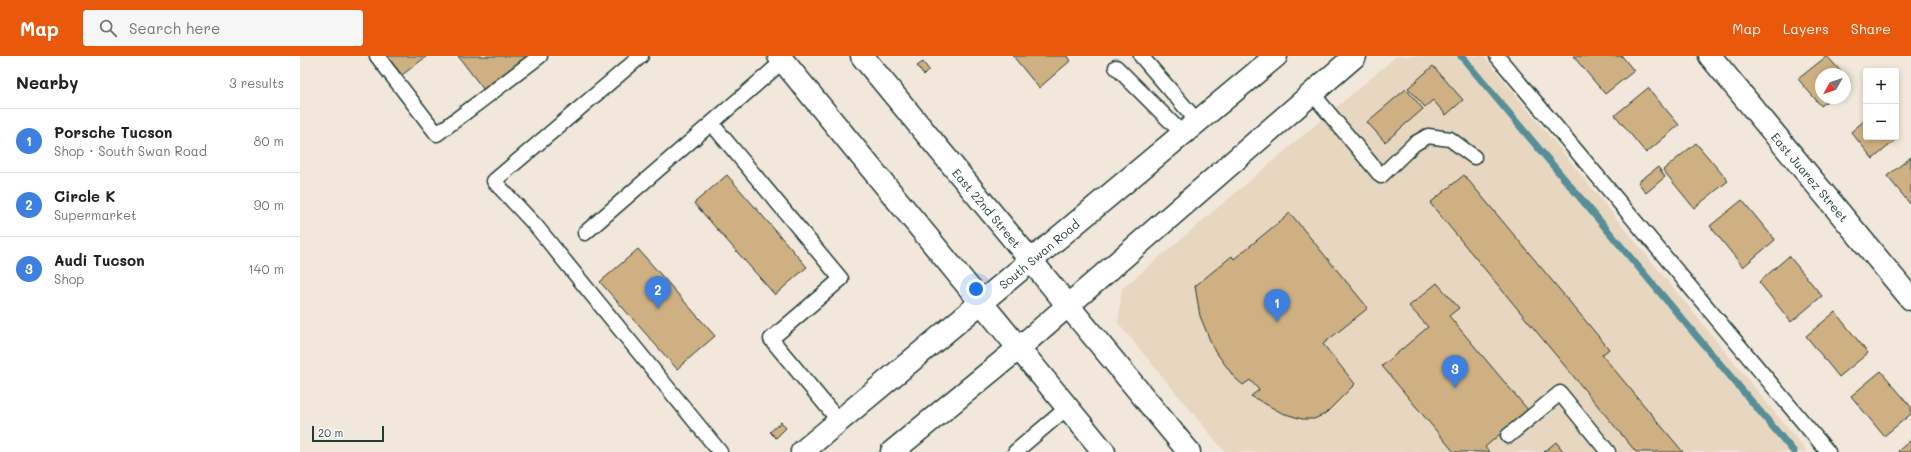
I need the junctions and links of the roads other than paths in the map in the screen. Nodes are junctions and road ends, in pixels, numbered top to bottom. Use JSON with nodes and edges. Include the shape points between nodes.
{"nodes":[{"id":1,"x":377,"y":56,"type":"edge"},
{"id":2,"x":540,"y":56,"type":"edge"},
{"id":3,"x":641,"y":56,"type":"edge"},
{"id":4,"x":1141,"y":56,"type":"edge"},
{"id":5,"x":1276,"y":56,"type":"edge"},
{"id":6,"x":1355,"y":56,"type":"edge"},
{"id":7,"x":1497,"y":56,"type":"edge"},
{"id":8,"x":1710,"y":56,"type":"edge"},
{"id":9,"x":865,"y":57,"type":"edge"},
{"id":10,"x":781,"y":59,"type":"edge"},
{"id":11,"x":1116,"y":67,"type":"dead end"},
{"id":12,"x":1312,"y":93,"type":"junction"},
{"id":13,"x":712,"y":124,"type":"junction"},
{"id":14,"x":1190,"y":127,"type":"junction"},
{"id":15,"x":1474,"y":157,"type":"dead end"},
{"id":16,"x":586,"y":233,"type":"dead end"},
{"id":17,"x":1031,"y":261,"type":"junction"},
{"id":18,"x":1911,"y":299,"type":"edge"},
{"id":19,"x":982,"y":302,"type":"junction"},
{"id":20,"x":1068,"y":305,"type":"junction"},
{"id":21,"x":1019,"y":348,"type":"junction"},
{"id":22,"x":1068,"y":407,"type":"junction"},
{"id":23,"x":839,"y":421,"type":"junction"},
{"id":24,"x":1508,"y":436,"type":"dead end"},
{"id":25,"x":720,"y":452,"type":"edge"},
{"id":26,"x":802,"y":452,"type":"edge"},
{"id":27,"x":892,"y":452,"type":"edge"},
{"id":28,"x":1015,"y":452,"type":"edge"},
{"id":29,"x":1104,"y":452,"type":"edge"},
{"id":30,"x":1189,"y":452,"type":"edge"},
{"id":31,"x":1608,"y":452,"type":"edge"},
{"id":32,"x":1828,"y":452,"type":"edge"}],
"edges":[{"from":1,"to":2,"type":"lane","via":[[437,134]]},
{"from":3,"to":25,"type":"lane","via":[[494,181],[536,226]]},
{"from":4,"to":14,"type":"lane"},
{"from":5,"to":14,"type":"main road","name":"South Swan Road"},
{"from":6,"to":12,"type":"main road"},
{"from":7,"to":32,"type":"lane"},
{"from":8,"to":18,"type":"main road","name":"East Juarez Street"},
{"from":9,"to":17,"type":"main road","name":"East 22nd Street"},
{"from":10,"to":13,"type":"lane"},
{"from":10,"to":19,"type":"main road"},
{"from":11,"to":14,"type":"lane"},
{"from":12,"to":15,"type":"lane","via":[[1381,176],[1414,144],[1428,136],[1450,139]]},
{"from":12,"to":20,"type":"main road"},
{"from":13,"to":16,"type":"lane"},
{"from":13,"to":23,"type":"lane","via":[[841,279],[770,339]]},
{"from":14,"to":17,"type":"main road","name":"South Swan Road"},
{"from":17,"to":19,"type":"main road","name":"South Swan Road"},
{"from":17,"to":20,"type":"main road","name":"East 22nd Street"},
{"from":19,"to":21,"type":"main road"},
{"from":19,"to":23,"type":"main road","name":"South Swan Road"},
{"from":20,"to":21,"type":"main road"},
{"from":20,"to":30,"type":"main road","name":"East 22nd Street"},
{"from":21,"to":22,"type":"main road"},
{"from":21,"to":27,"type":"main road"},
{"from":22,"to":28,"type":"lane"},
{"from":22,"to":29,"type":"main road"},
{"from":23,"to":26,"type":"main road","name":"South Swan Road"},
{"from":24,"to":31,"type":"lane","via":[[1560,393]]}]}
